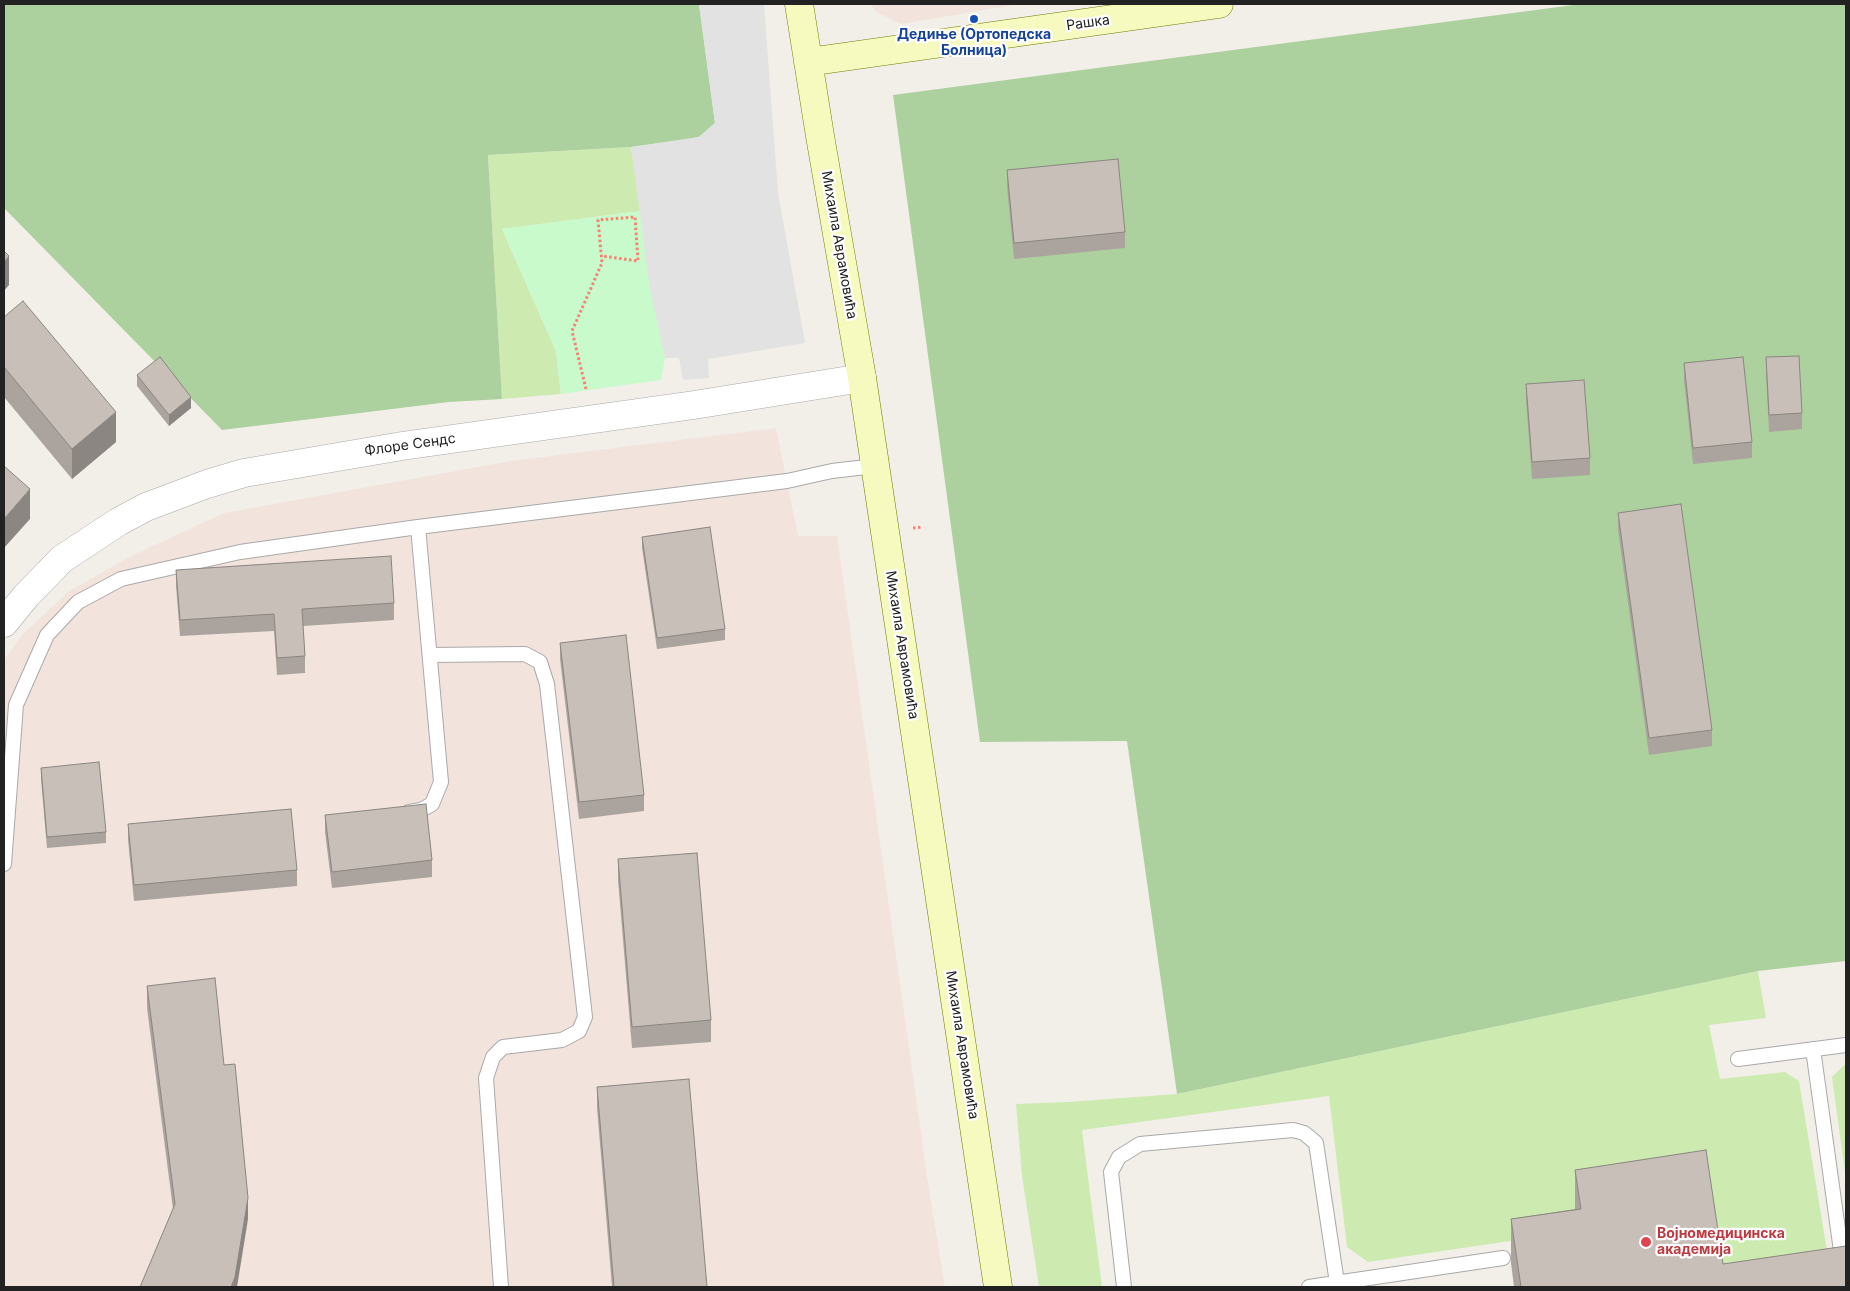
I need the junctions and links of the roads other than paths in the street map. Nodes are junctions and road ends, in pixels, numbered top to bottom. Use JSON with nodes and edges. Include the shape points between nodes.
{"nodes":[{"id":1,"x":799,"y":4,"type":"edge"},
{"id":2,"x":1219,"y":4,"type":"edge"},
{"id":3,"x":808,"y":62,"type":"junction"},
{"id":4,"x":862,"y":378,"type":"junction"},
{"id":5,"x":875,"y":466,"type":"junction"},
{"id":6,"x":418,"y":527,"type":"junction"},
{"id":7,"x":4,"y":623,"type":"edge"},
{"id":8,"x":430,"y":655,"type":"junction"},
{"id":9,"x":394,"y":813,"type":"edge"},
{"id":10,"x":4,"y":864,"type":"edge"},
{"id":11,"x":1846,"y":1045,"type":"edge"},
{"id":12,"x":1813,"y":1049,"type":"junction"},
{"id":13,"x":1738,"y":1059,"type":"dead end"},
{"id":14,"x":1503,"y":1258,"type":"dead end"},
{"id":15,"x":1337,"y":1283,"type":"junction"},
{"id":16,"x":501,"y":1287,"type":"edge"},
{"id":17,"x":998,"y":1287,"type":"edge"},
{"id":18,"x":1124,"y":1287,"type":"edge"},
{"id":19,"x":1309,"y":1287,"type":"edge"},
{"id":20,"x":1846,"y":1287,"type":"edge"}],
"edges":[{"from":1,"to":3,"type":"street","name":"Михаила Аврамовића"},
{"from":2,"to":3,"type":"street","name":"Рашка"},
{"from":3,"to":4,"type":"street","name":"Михаила Аврамовића"},
{"from":4,"to":5,"type":"street","name":"Михаила Аврамовића"},
{"from":4,"to":7,"type":"street","name":"Флоре Сендс","via":[[244,473],[146,507],[84,544],[62,560]]},
{"from":5,"to":6,"type":"lane","via":[[832,470],[787,481]]},
{"from":5,"to":17,"type":"street","name":"Михаила Аврамовића"},
{"from":6,"to":8,"type":"lane"},
{"from":6,"to":10,"type":"lane","via":[[231,554],[121,579],[78,602],[47,636],[16,705]]},
{"from":8,"to":9,"type":"lane","via":[[441,782],[432,804],[421,810]]},
{"from":8,"to":16,"type":"lane","via":[[526,654],[540,662],[547,684],[584,1007],[579,1031],[562,1040],[503,1047],[493,1057],[486,1078]]},
{"from":11,"to":12,"type":"lane"},
{"from":12,"to":13,"type":"lane"},
{"from":12,"to":20,"type":"lane"},
{"from":14,"to":15,"type":"lane"},
{"from":15,"to":18,"type":"lane","via":[[1316,1142],[1293,1130],[1140,1144],[1119,1157],[1111,1172]]},
{"from":15,"to":19,"type":"lane"}]}
